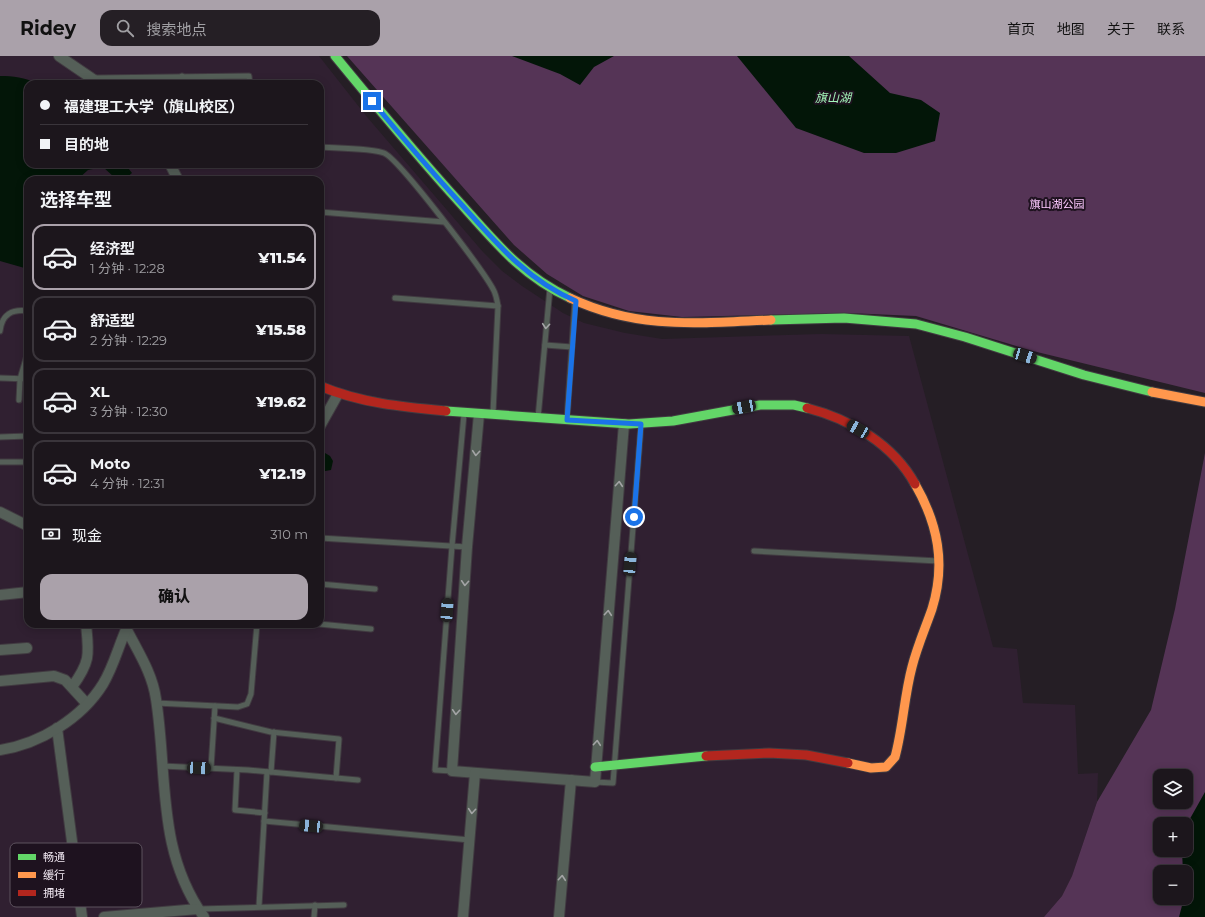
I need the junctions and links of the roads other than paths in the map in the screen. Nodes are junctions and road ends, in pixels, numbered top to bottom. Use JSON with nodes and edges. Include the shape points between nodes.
{"nodes":[{"id":1,"x":59,"y":56,"type":"edge"},
{"id":2,"x":335,"y":56,"type":"edge"},
{"id":3,"x":182,"y":76,"type":"junction"},
{"id":4,"x":95,"y":80,"type":"edge"},
{"id":5,"x":113,"y":80,"type":"edge"},
{"id":6,"x":182,"y":80,"type":"edge"},
{"id":7,"x":250,"y":80,"type":"edge"},
{"id":8,"x":324,"y":147,"type":"edge"},
{"id":9,"x":324,"y":212,"type":"edge"},
{"id":10,"x":444,"y":222,"type":"junction"},
{"id":11,"x":550,"y":287,"type":"junction"},
{"id":12,"x":395,"y":298,"type":"dead end"},
{"id":13,"x":576,"y":301,"type":"junction"},
{"id":14,"x":498,"y":306,"type":"junction"},
{"id":15,"x":24,"y":310,"type":"edge"},
{"id":16,"x":0,"y":331,"type":"edge"},
{"id":17,"x":545,"y":345,"type":"junction"},
{"id":18,"x":572,"y":347,"type":"junction"},
{"id":19,"x":24,"y":366,"type":"edge"},
{"id":20,"x":0,"y":378,"type":"edge"},
{"id":21,"x":20,"y":379,"type":"junction"},
{"id":22,"x":24,"y":379,"type":"edge"},
{"id":23,"x":324,"y":388,"type":"edge"},
{"id":24,"x":338,"y":394,"type":"junction"},
{"id":25,"x":19,"y":400,"type":"dead end"},
{"id":26,"x":1205,"y":402,"type":"edge"},
{"id":27,"x":464,"y":413,"type":"junction"},
{"id":28,"x":479,"y":414,"type":"junction"},
{"id":29,"x":492,"y":415,"type":"junction"},
{"id":30,"x":538,"y":418,"type":"junction"},
{"id":31,"x":324,"y":419,"type":"edge"},
{"id":32,"x":567,"y":420,"type":"junction"},
{"id":33,"x":624,"y":424,"type":"junction"},
{"id":34,"x":641,"y":424,"type":"junction"},
{"id":35,"x":0,"y":436,"type":"edge"},
{"id":36,"x":24,"y":436,"type":"edge"},
{"id":37,"x":0,"y":462,"type":"edge"},
{"id":38,"x":24,"y":462,"type":"edge"},
{"id":39,"x":0,"y":512,"type":"edge"},
{"id":40,"x":24,"y":524,"type":"edge"},
{"id":41,"x":324,"y":538,"type":"edge"},
{"id":42,"x":452,"y":546,"type":"junction"},
{"id":43,"x":467,"y":547,"type":"junction"},
{"id":44,"x":754,"y":551,"type":"dead end"},
{"id":45,"x":940,"y":561,"type":"junction"},
{"id":46,"x":324,"y":584,"type":"edge"},
{"id":47,"x":375,"y":589,"type":"dead end"},
{"id":48,"x":24,"y":592,"type":"edge"},
{"id":49,"x":0,"y":595,"type":"edge"},
{"id":50,"x":324,"y":624,"type":"edge"},
{"id":51,"x":86,"y":628,"type":"edge"},
{"id":52,"x":125,"y":628,"type":"edge"},
{"id":53,"x":127,"y":628,"type":"edge"},
{"id":54,"x":257,"y":628,"type":"edge"},
{"id":55,"x":371,"y":629,"type":"dead end"},
{"id":56,"x":27,"y":648,"type":"dead end"},
{"id":57,"x":0,"y":650,"type":"edge"},
{"id":58,"x":0,"y":681,"type":"edge"},
{"id":59,"x":72,"y":687,"type":"junction"},
{"id":60,"x":156,"y":702,"type":"junction"},
{"id":61,"x":86,"y":704,"type":"junction"},
{"id":62,"x":215,"y":706,"type":"junction"},
{"id":63,"x":214,"y":718,"type":"junction"},
{"id":64,"x":57,"y":728,"type":"junction"},
{"id":65,"x":274,"y":732,"type":"junction"},
{"id":66,"x":0,"y":750,"type":"edge"},
{"id":67,"x":614,"y":765,"type":"junction"},
{"id":68,"x":162,"y":766,"type":"junction"},
{"id":69,"x":596,"y":767,"type":"junction"},
{"id":70,"x":211,"y":768,"type":"junction"},
{"id":71,"x":237,"y":770,"type":"junction"},
{"id":72,"x":452,"y":771,"type":"junction"},
{"id":73,"x":269,"y":772,"type":"junction"},
{"id":74,"x":475,"y":773,"type":"junction"},
{"id":75,"x":336,"y":778,"type":"junction"},
{"id":76,"x":358,"y":780,"type":"dead end"},
{"id":77,"x":571,"y":780,"type":"junction"},
{"id":78,"x":595,"y":782,"type":"junction"},
{"id":79,"x":264,"y":813,"type":"junction"},
{"id":80,"x":264,"y":821,"type":"junction"},
{"id":81,"x":470,"y":840,"type":"junction"},
{"id":82,"x":72,"y":843,"type":"edge"},
{"id":83,"x":315,"y":905,"type":"junction"},
{"id":84,"x":344,"y":905,"type":"dead end"},
{"id":85,"x":259,"y":906,"type":"junction"},
{"id":86,"x":81,"y":907,"type":"edge"},
{"id":87,"x":201,"y":913,"type":"edge"},
{"id":88,"x":82,"y":917,"type":"edge"},
{"id":89,"x":104,"y":917,"type":"edge"},
{"id":90,"x":314,"y":917,"type":"edge"},
{"id":91,"x":463,"y":917,"type":"edge"},
{"id":92,"x":558,"y":917,"type":"edge"}],
"edges":[{"from":1,"to":4,"type":"street"},
{"from":2,"to":11,"type":"street","via":[[418,156],[499,246],[525,271]]},
{"from":3,"to":5,"type":"lane"},
{"from":3,"to":6,"type":"lane"},
{"from":3,"to":7,"type":"lane","via":[[249,76]]},
{"from":8,"to":10,"type":"lane","via":[[384,152],[396,162]]},
{"from":9,"to":10,"type":"lane"},
{"from":10,"to":14,"type":"lane","via":[[490,284],[497,297]]},
{"from":11,"to":13,"type":"street"},
{"from":11,"to":17,"type":"lane","one_way":true},
{"from":12,"to":14,"type":"lane"},
{"from":13,"to":18,"type":"lane"},
{"from":13,"to":26,"type":"street","via":[[605,312],[660,323],[844,318],[900,322],[954,334],[1142,391]]},
{"from":14,"to":29,"type":"lane"},
{"from":15,"to":16,"type":"lane","via":[[7,314]]},
{"from":17,"to":18,"type":"lane"},
{"from":17,"to":30,"type":"lane"},
{"from":18,"to":32,"type":"lane"},
{"from":19,"to":21,"type":"lane"},
{"from":20,"to":21,"type":"lane"},
{"from":21,"to":22,"type":"lane"},
{"from":21,"to":25,"type":"lane"},
{"from":23,"to":24,"type":"street"},
{"from":24,"to":27,"type":"street","via":[[387,404]]},
{"from":24,"to":31,"type":"street"},
{"from":27,"to":28,"type":"street"},
{"from":27,"to":42,"type":"lane"},
{"from":28,"to":29,"type":"street"},
{"from":28,"to":43,"type":"street","one_way":true},
{"from":29,"to":30,"type":"street"},
{"from":30,"to":32,"type":"street"},
{"from":32,"to":33,"type":"street"},
{"from":33,"to":34,"type":"street"},
{"from":69,"to":33,"type":"street","one_way":true},
{"from":34,"to":45,"type":"street","via":[[683,420],[766,404],[793,405],[832,415],[887,448],[913,478],[930,511]]},
{"from":34,"to":67,"type":"lane"},
{"from":35,"to":36,"type":"lane"},
{"from":37,"to":38,"type":"lane"},
{"from":39,"to":40,"type":"street"},
{"from":41,"to":42,"type":"lane"},
{"from":42,"to":43,"type":"lane"},
{"from":42,"to":72,"type":"lane","via":[[435,770]]},
{"from":43,"to":72,"type":"street","one_way":true},
{"from":44,"to":45,"type":"lane"},
{"from":45,"to":67,"type":"street","via":[[935,598],[910,674],[895,756],[886,768],[871,768],[806,755],[769,753]]},
{"from":46,"to":47,"type":"lane"},
{"from":48,"to":49,"type":"street"},
{"from":50,"to":55,"type":"lane"},
{"from":51,"to":59,"type":"street","via":[[89,653]]},
{"from":52,"to":61,"type":"street","via":[[110,670],[97,692]]},
{"from":53,"to":60,"type":"street","via":[[146,665]]},
{"from":54,"to":62,"type":"lane","via":[[249,700],[243,707]]},
{"from":56,"to":57,"type":"street"},
{"from":58,"to":59,"type":"street","via":[[54,676],[65,680]]},
{"from":59,"to":61,"type":"street"},
{"from":60,"to":62,"type":"lane"},
{"from":60,"to":68,"type":"street"},
{"from":61,"to":64,"type":"street"},
{"from":62,"to":63,"type":"lane"},
{"from":63,"to":65,"type":"lane"},
{"from":63,"to":70,"type":"lane"},
{"from":64,"to":66,"type":"street","via":[[26,744]]},
{"from":64,"to":82,"type":"street"},
{"from":65,"to":73,"type":"lane"},
{"from":65,"to":75,"type":"lane","via":[[339,739]]},
{"from":67,"to":69,"type":"street"},
{"from":67,"to":78,"type":"lane","via":[[613,783]]},
{"from":68,"to":70,"type":"lane"},
{"from":68,"to":87,"type":"street","via":[[165,810],[172,847],[183,879]]},
{"from":69,"to":78,"type":"street"},
{"from":70,"to":71,"type":"lane"},
{"from":71,"to":73,"type":"lane"},
{"from":71,"to":79,"type":"lane","via":[[235,810]]},
{"from":72,"to":74,"type":"street"},
{"from":73,"to":75,"type":"lane"},
{"from":73,"to":79,"type":"lane"},
{"from":74,"to":77,"type":"street"},
{"from":74,"to":81,"type":"street","one_way":true},
{"from":75,"to":76,"type":"lane"},
{"from":77,"to":78,"type":"street"},
{"from":92,"to":77,"type":"street","one_way":true},
{"from":79,"to":80,"type":"lane"},
{"from":80,"to":81,"type":"lane"},
{"from":80,"to":85,"type":"lane"},
{"from":81,"to":91,"type":"street"},
{"from":83,"to":84,"type":"lane"},
{"from":83,"to":85,"type":"lane"},
{"from":83,"to":90,"type":"lane"},
{"from":85,"to":87,"type":"lane"},
{"from":86,"to":88,"type":"street"},
{"from":87,"to":89,"type":"street"}]}
